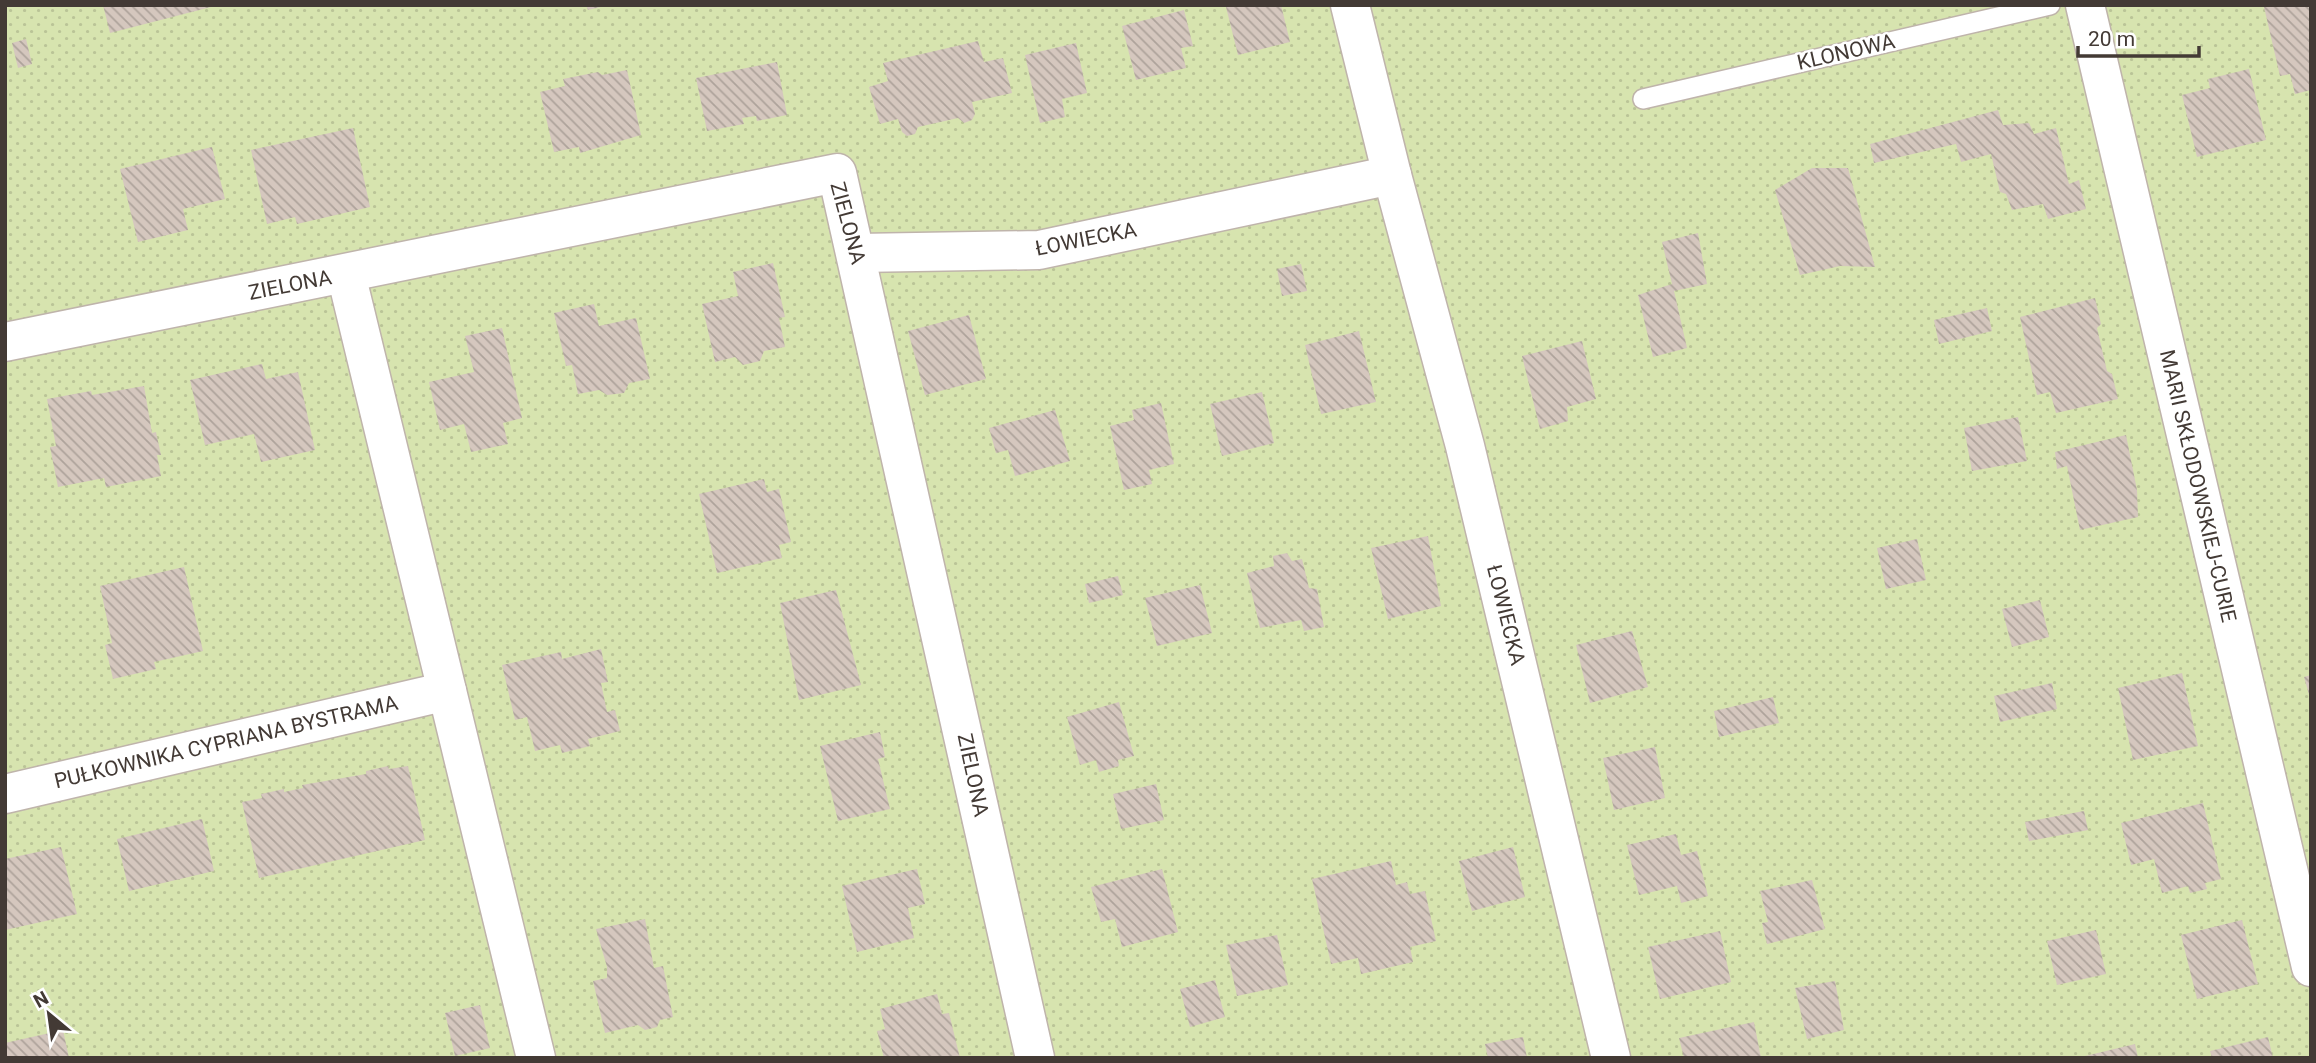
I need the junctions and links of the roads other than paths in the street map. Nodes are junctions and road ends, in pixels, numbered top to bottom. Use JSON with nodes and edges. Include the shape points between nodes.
{"nodes":[{"id":1,"x":1350,"y":5,"type":"edge"},
{"id":2,"x":2050,"y":5,"type":"edge"},
{"id":3,"x":2085,"y":5,"type":"edge"},
{"id":4,"x":1643,"y":99,"type":"dead end"},
{"id":5,"x":1392,"y":175,"type":"junction"},
{"id":6,"x":858,"y":253,"type":"junction"},
{"id":7,"x":346,"y":274,"type":"junction"},
{"id":8,"x":5,"y":342,"type":"edge"},
{"id":9,"x":447,"y":691,"type":"junction"},
{"id":10,"x":5,"y":794,"type":"edge"},
{"id":11,"x":2311,"y":967,"type":"edge"},
{"id":12,"x":536,"y":1058,"type":"edge"},
{"id":13,"x":1035,"y":1058,"type":"edge"},
{"id":14,"x":1611,"y":1058,"type":"edge"}],
"edges":[{"from":1,"to":5,"type":"street","name":"ŁOWIECKA"},
{"from":2,"to":4,"type":"lane","name":"KLONOWA"},
{"from":3,"to":11,"type":"street","name":"MARII SKŁODOWSKIEJ-CURIE"},
{"from":5,"to":6,"type":"street","name":"ŁOWIECKA","via":[[1039,250]]},
{"from":5,"to":14,"type":"street","name":"ŁOWIECKA","via":[[1465,446]]},
{"from":6,"to":7,"type":"street","name":"ZIELONA","via":[[837,173]]},
{"from":6,"to":13,"type":"street","name":"ZIELONA"},
{"from":7,"to":8,"type":"street","name":"ZIELONA"},
{"from":7,"to":9,"type":"street"},
{"from":9,"to":10,"type":"street","name":"PUŁKOWNIKA CYPRIANA BYSTRAMA"},
{"from":9,"to":12,"type":"street"}]}
